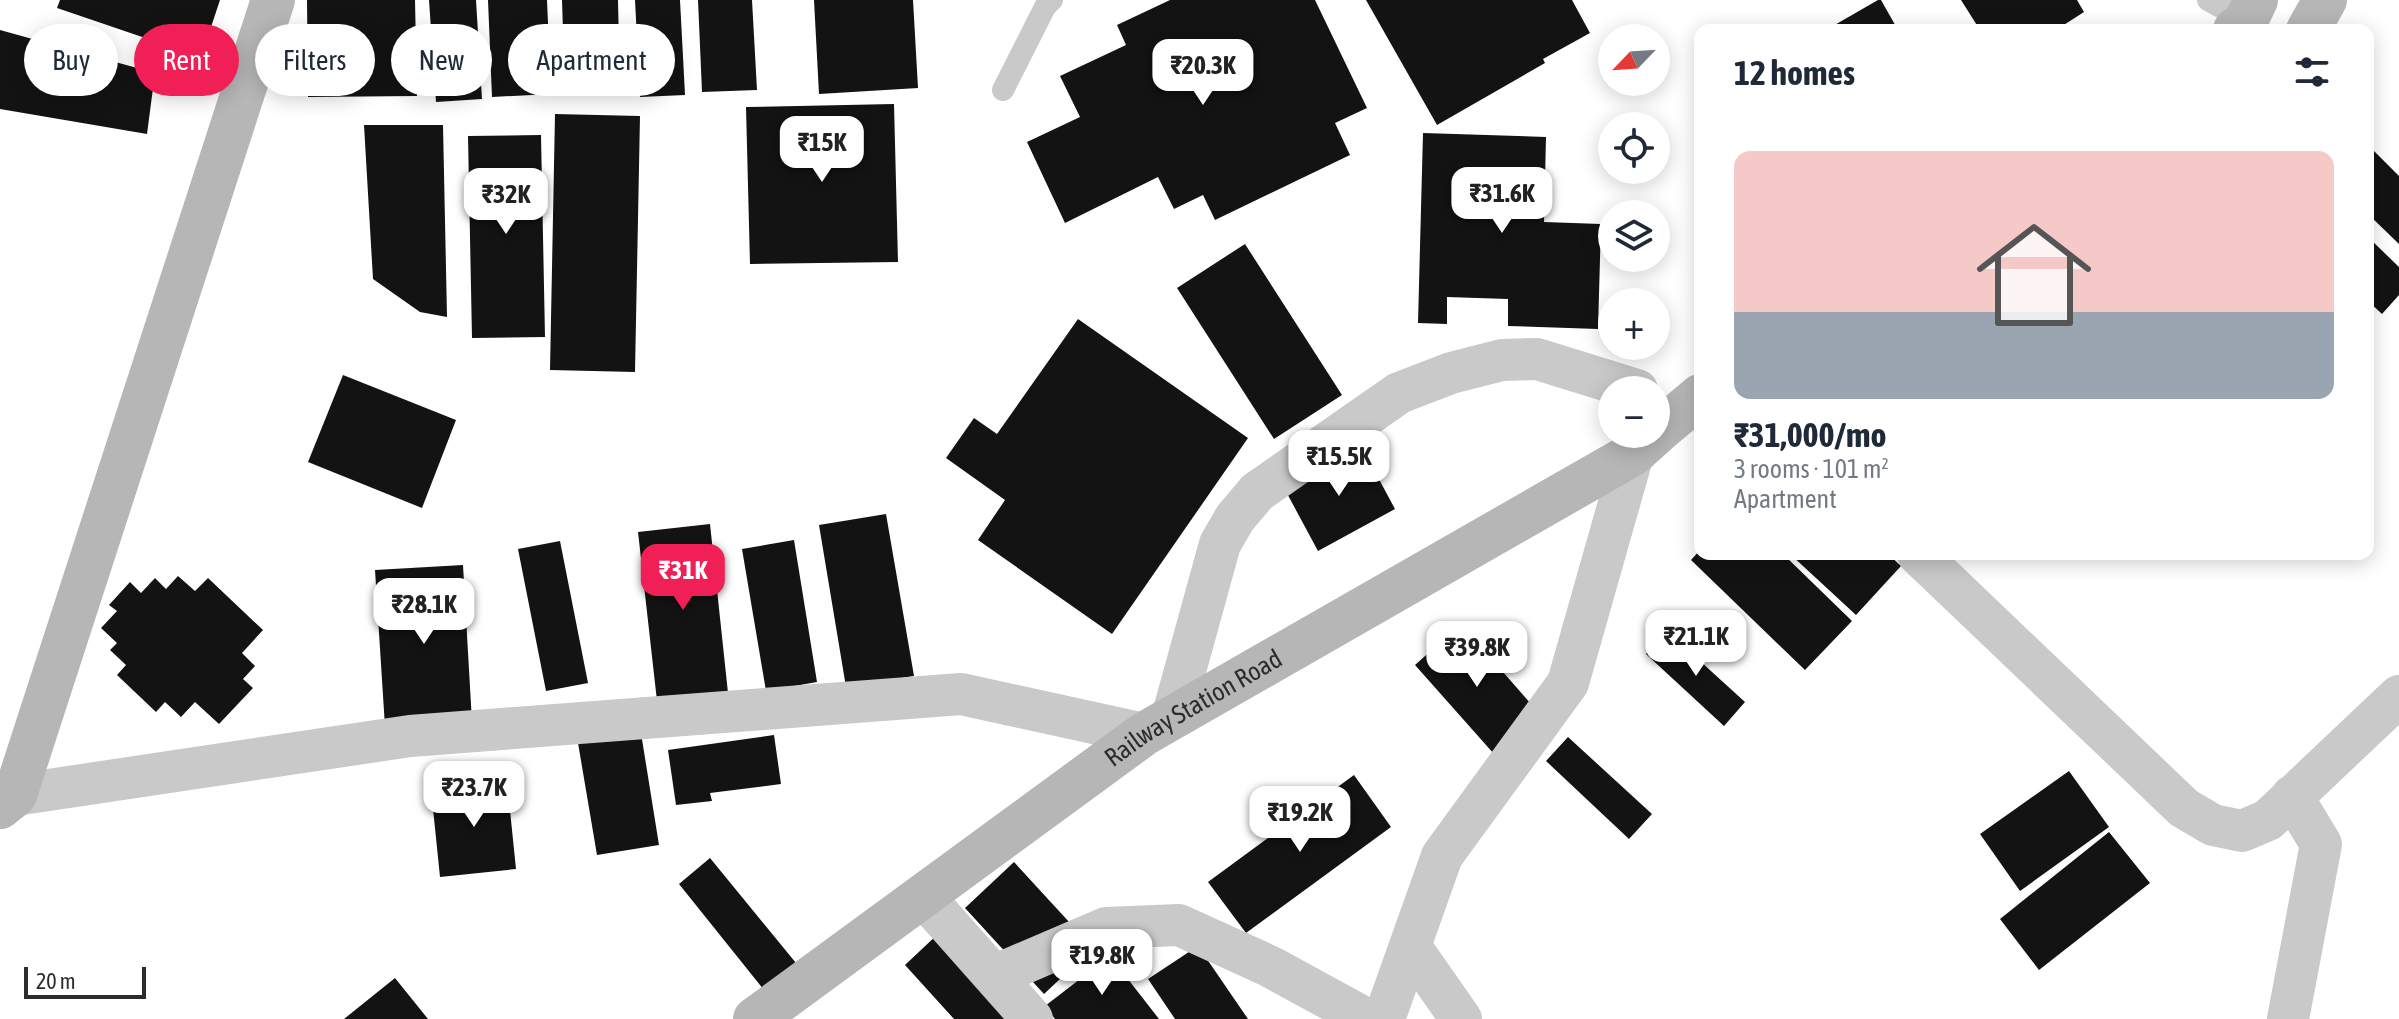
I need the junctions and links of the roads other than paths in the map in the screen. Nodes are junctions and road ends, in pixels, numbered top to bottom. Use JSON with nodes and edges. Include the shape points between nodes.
{"nodes":[{"id":1,"x":273,"y":0,"type":"edge"},
{"id":2,"x":1052,"y":0,"type":"edge"},
{"id":3,"x":2208,"y":0,"type":"edge"},
{"id":4,"x":2325,"y":0,"type":"edge"},
{"id":5,"x":2250,"y":20,"type":"edge"},
{"id":6,"x":2311,"y":24,"type":"edge"},
{"id":7,"x":1003,"y":90,"type":"dead end"},
{"id":8,"x":1598,"y":378,"type":"edge"},
{"id":9,"x":1619,"y":448,"type":"edge"},
{"id":10,"x":1655,"y":448,"type":"edge"},
{"id":11,"x":1924,"y":560,"type":"edge"},
{"id":12,"x":2399,"y":696,"type":"edge"},
{"id":13,"x":1158,"y":726,"type":"junction"},
{"id":14,"x":2292,"y":796,"type":"junction"},
{"id":15,"x":7,"y":801,"type":"edge"},
{"id":16,"x":923,"y":896,"type":"junction"},
{"id":17,"x":1410,"y":946,"type":"junction"},
{"id":18,"x":994,"y":976,"type":"junction"},
{"id":19,"x":755,"y":1019,"type":"edge"},
{"id":20,"x":1032,"y":1019,"type":"edge"},
{"id":21,"x":1366,"y":1019,"type":"edge"},
{"id":22,"x":1384,"y":1019,"type":"edge"},
{"id":23,"x":1461,"y":1019,"type":"edge"},
{"id":24,"x":2288,"y":1019,"type":"edge"}],
"edges":[{"from":1,"to":15,"type":"street"},
{"from":2,"to":7,"type":"lane"},
{"from":3,"to":5,"type":"lane"},
{"from":4,"to":6,"type":"street"},
{"from":8,"to":13,"type":"street","via":[[1537,359],[1502,360],[1451,373],[1399,393],[1257,492],[1220,544]]},
{"from":9,"to":13,"type":"street","name":"Railway Station Road"},
{"from":10,"to":17,"type":"street","via":[[1568,683],[1442,856]]},
{"from":11,"to":14,"type":"street","via":[[2184,808],[2213,825],[2242,831],[2268,820]]},
{"from":12,"to":14,"type":"street"},
{"from":13,"to":15,"type":"street","via":[[961,694],[410,736]]},
{"from":13,"to":16,"type":"street","name":"Railway Station Road"},
{"from":14,"to":24,"type":"street","via":[[2321,844]]},
{"from":16,"to":18,"type":"street"},
{"from":16,"to":19,"type":"street","name":"Railway Station Road"},
{"from":17,"to":22,"type":"street"},
{"from":17,"to":23,"type":"street"},
{"from":18,"to":20,"type":"street"},
{"from":18,"to":21,"type":"street","via":[[1106,928],[1179,925]]}]}
